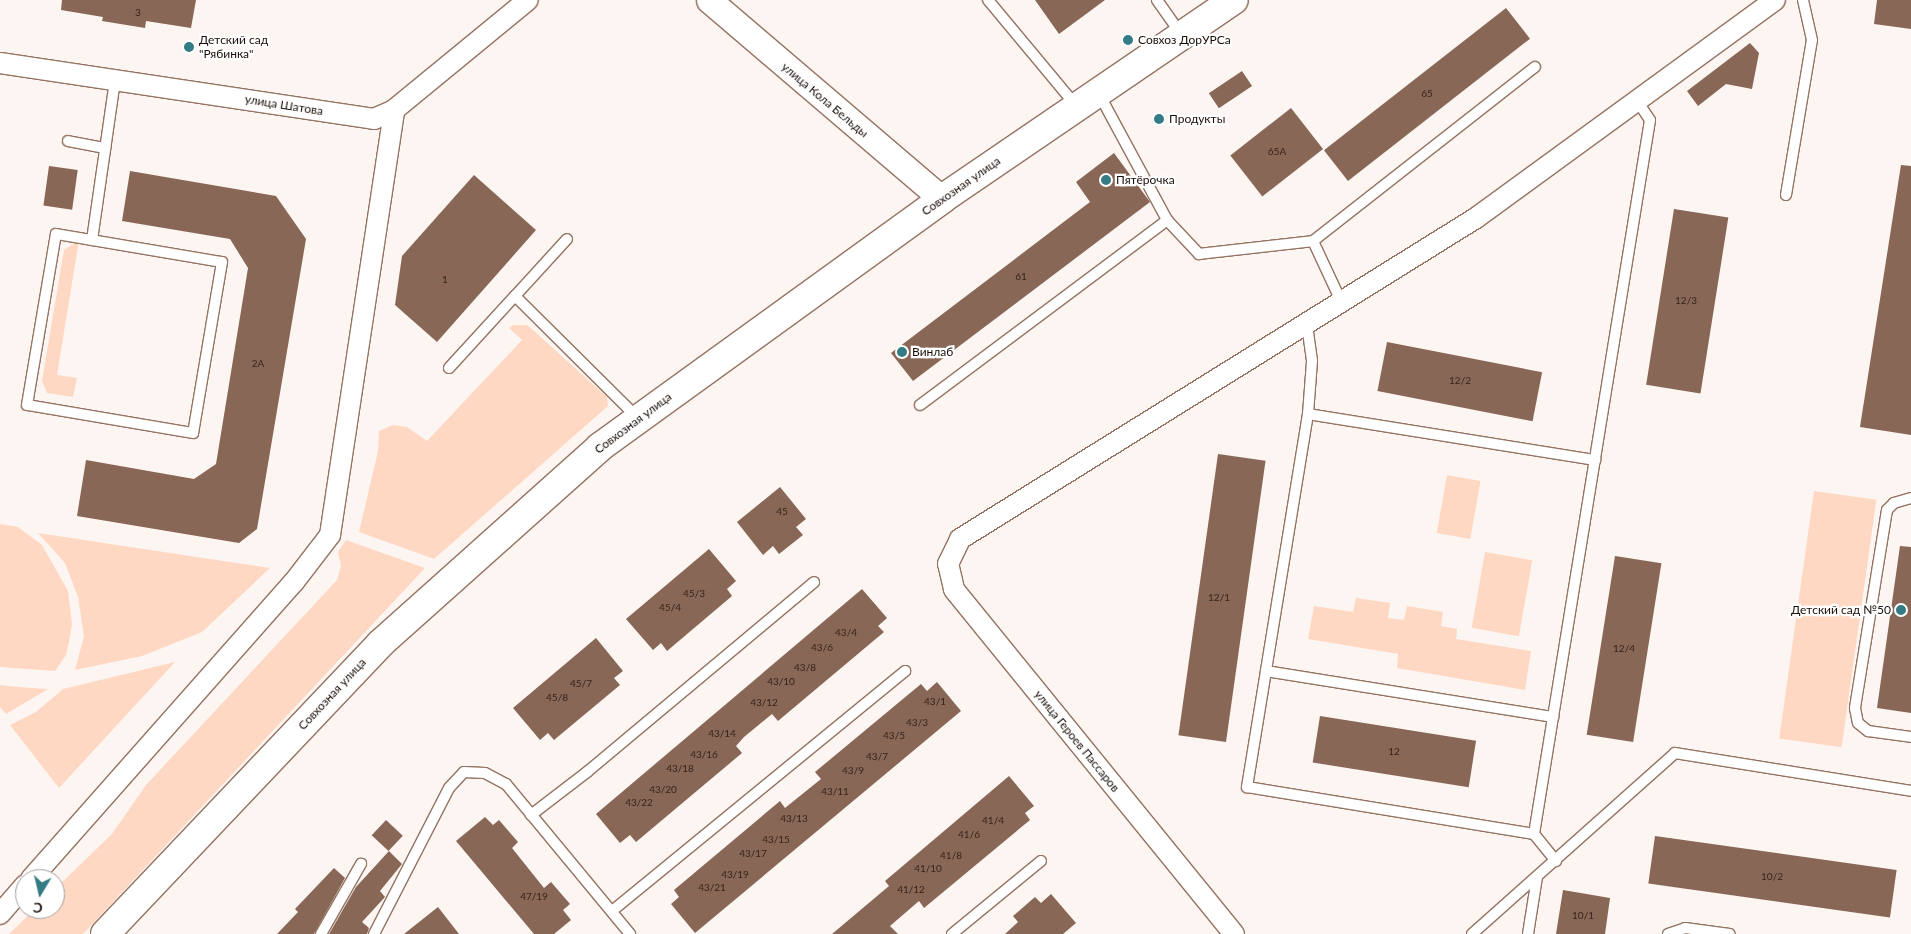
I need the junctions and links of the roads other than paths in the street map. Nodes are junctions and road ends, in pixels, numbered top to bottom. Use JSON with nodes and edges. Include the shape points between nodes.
{"nodes":[{"id":1,"x":528,"y":0,"type":"edge"},
{"id":2,"x":709,"y":0,"type":"edge"},
{"id":3,"x":988,"y":0,"type":"edge"},
{"id":4,"x":1157,"y":0,"type":"edge"},
{"id":5,"x":1234,"y":0,"type":"edge"},
{"id":6,"x":1775,"y":0,"type":"edge"},
{"id":7,"x":1803,"y":0,"type":"edge"},
{"id":8,"x":1182,"y":36,"type":"junction"},
{"id":9,"x":0,"y":63,"type":"edge"},
{"id":10,"x":1535,"y":66,"type":"dead end"},
{"id":11,"x":115,"y":80,"type":"junction"},
{"id":12,"x":1087,"y":100,"type":"junction"},
{"id":13,"x":1638,"y":102,"type":"junction"},
{"id":14,"x":394,"y":110,"type":"junction"},
{"id":15,"x":68,"y":141,"type":"dead end"},
{"id":16,"x":105,"y":148,"type":"junction"},
{"id":17,"x":1786,"y":195,"type":"dead end"},
{"id":18,"x":942,"y":199,"type":"junction"},
{"id":19,"x":1167,"y":220,"type":"junction"},
{"id":20,"x":568,"y":239,"type":"dead end"},
{"id":21,"x":92,"y":240,"type":"junction"},
{"id":22,"x":1313,"y":241,"type":"junction"},
{"id":23,"x":515,"y":296,"type":"junction"},
{"id":24,"x":1341,"y":301,"type":"junction"},
{"id":25,"x":1307,"y":325,"type":"junction"},
{"id":26,"x":449,"y":368,"type":"dead end"},
{"id":27,"x":920,"y":405,"type":"dead end"},
{"id":28,"x":1308,"y":414,"type":"junction"},
{"id":29,"x":638,"y":419,"type":"junction"},
{"id":30,"x":1595,"y":460,"type":"junction"},
{"id":31,"x":1911,"y":498,"type":"edge"},
{"id":32,"x":814,"y":582,"type":"dead end"},
{"id":33,"x":1266,"y":670,"type":"junction"},
{"id":34,"x":905,"y":671,"type":"dead end"},
{"id":35,"x":1553,"y":717,"type":"junction"},
{"id":36,"x":1911,"y":737,"type":"edge"},
{"id":37,"x":1911,"y":791,"type":"edge"},
{"id":38,"x":531,"y":814,"type":"junction"},
{"id":39,"x":1534,"y":834,"type":"junction"},
{"id":40,"x":1556,"y":860,"type":"junction"},
{"id":41,"x":1041,"y":861,"type":"dead end"},
{"id":42,"x":361,"y":864,"type":"dead end"},
{"id":43,"x":40,"y":869,"type":"edge"},
{"id":44,"x":1537,"y":877,"type":"junction"},
{"id":45,"x":15,"y":897,"type":"edge"},
{"id":46,"x":612,"y":912,"type":"junction"},
{"id":47,"x":0,"y":914,"type":"edge"},
{"id":48,"x":105,"y":934,"type":"edge"},
{"id":49,"x":321,"y":934,"type":"edge"},
{"id":50,"x":374,"y":934,"type":"edge"},
{"id":51,"x":630,"y":934,"type":"edge"},
{"id":52,"x":952,"y":934,"type":"edge"},
{"id":53,"x":1234,"y":934,"type":"edge"},
{"id":54,"x":1472,"y":934,"type":"edge"},
{"id":55,"x":1528,"y":934,"type":"edge"},
{"id":56,"x":1668,"y":934,"type":"edge"},
{"id":57,"x":1730,"y":934,"type":"edge"}],
"edges":[{"from":1,"to":14,"type":"street","name":"улица Шатова"},
{"from":2,"to":18,"type":"street","name":"улица Кола Бельды"},
{"from":3,"to":12,"type":"lane"},
{"from":4,"to":8,"type":"lane"},
{"from":5,"to":8,"type":"main road","name":"Совхозная улица"},
{"from":6,"to":13,"type":"street"},
{"from":7,"to":17,"type":"lane","via":[[1812,40]]},
{"from":8,"to":12,"type":"main road","name":"Совхозная улица"},
{"from":9,"to":11,"type":"street","name":"улица Шатова"},
{"from":10,"to":22,"type":"lane"},
{"from":11,"to":14,"type":"street","name":"улица Шатова","via":[[374,119]]},
{"from":11,"to":16,"type":"lane"},
{"from":12,"to":18,"type":"main road","name":"Совхозная улица"},
{"from":12,"to":19,"type":"lane"},
{"from":13,"to":24,"type":"street","via":[[1476,218]]},
{"from":13,"to":30,"type":"lane","via":[[1650,120]]},
{"from":14,"to":43,"type":"street","via":[[330,536]]},
{"from":15,"to":16,"type":"lane"},
{"from":16,"to":21,"type":"lane"},
{"from":18,"to":29,"type":"main road","name":"Совхозная улица"},
{"from":19,"to":22,"type":"lane","via":[[1200,254]]},
{"from":19,"to":27,"type":"lane"},
{"from":20,"to":23,"type":"lane"},
{"from":21,"to":21,"type":"lane","via":[[56,234],[27,405],[193,432],[222,262]]},
{"from":22,"to":24,"type":"lane"},
{"from":23,"to":26,"type":"lane"},
{"from":23,"to":29,"type":"lane"},
{"from":24,"to":25,"type":"street"},
{"from":25,"to":28,"type":"lane","via":[[1312,361]]},
{"from":25,"to":53,"type":"street","name":"улица Героев Пассаров","via":[[960,539],[948,564],[954,589]]},
{"from":28,"to":30,"type":"lane"},
{"from":28,"to":33,"type":"lane"},
{"from":29,"to":48,"type":"main road","name":"Совхозная улица","via":[[600,447],[381,643]]},
{"from":30,"to":35,"type":"lane"},
{"from":31,"to":36,"type":"lane","via":[[1894,502],[1887,510],[1855,708],[1858,723],[1868,731]]},
{"from":32,"to":38,"type":"lane","via":[[587,772]]},
{"from":33,"to":35,"type":"lane"},
{"from":33,"to":39,"type":"lane","via":[[1247,787]]},
{"from":34,"to":46,"type":"lane"},
{"from":35,"to":39,"type":"lane"},
{"from":37,"to":40,"type":"lane","via":[[1675,753]]},
{"from":38,"to":46,"type":"lane"},
{"from":38,"to":50,"type":"lane","via":[[506,784],[486,772],[464,772],[449,788]]},
{"from":39,"to":40,"type":"lane"},
{"from":40,"to":44,"type":"lane"},
{"from":41,"to":52,"type":"lane"},
{"from":42,"to":49,"type":"lane"},
{"from":44,"to":54,"type":"lane"},
{"from":44,"to":55,"type":"lane"},
{"from":45,"to":47,"type":"street"},
{"from":46,"to":51,"type":"lane"},
{"from":56,"to":57,"type":"lane","via":[[1685,928]]}]}
